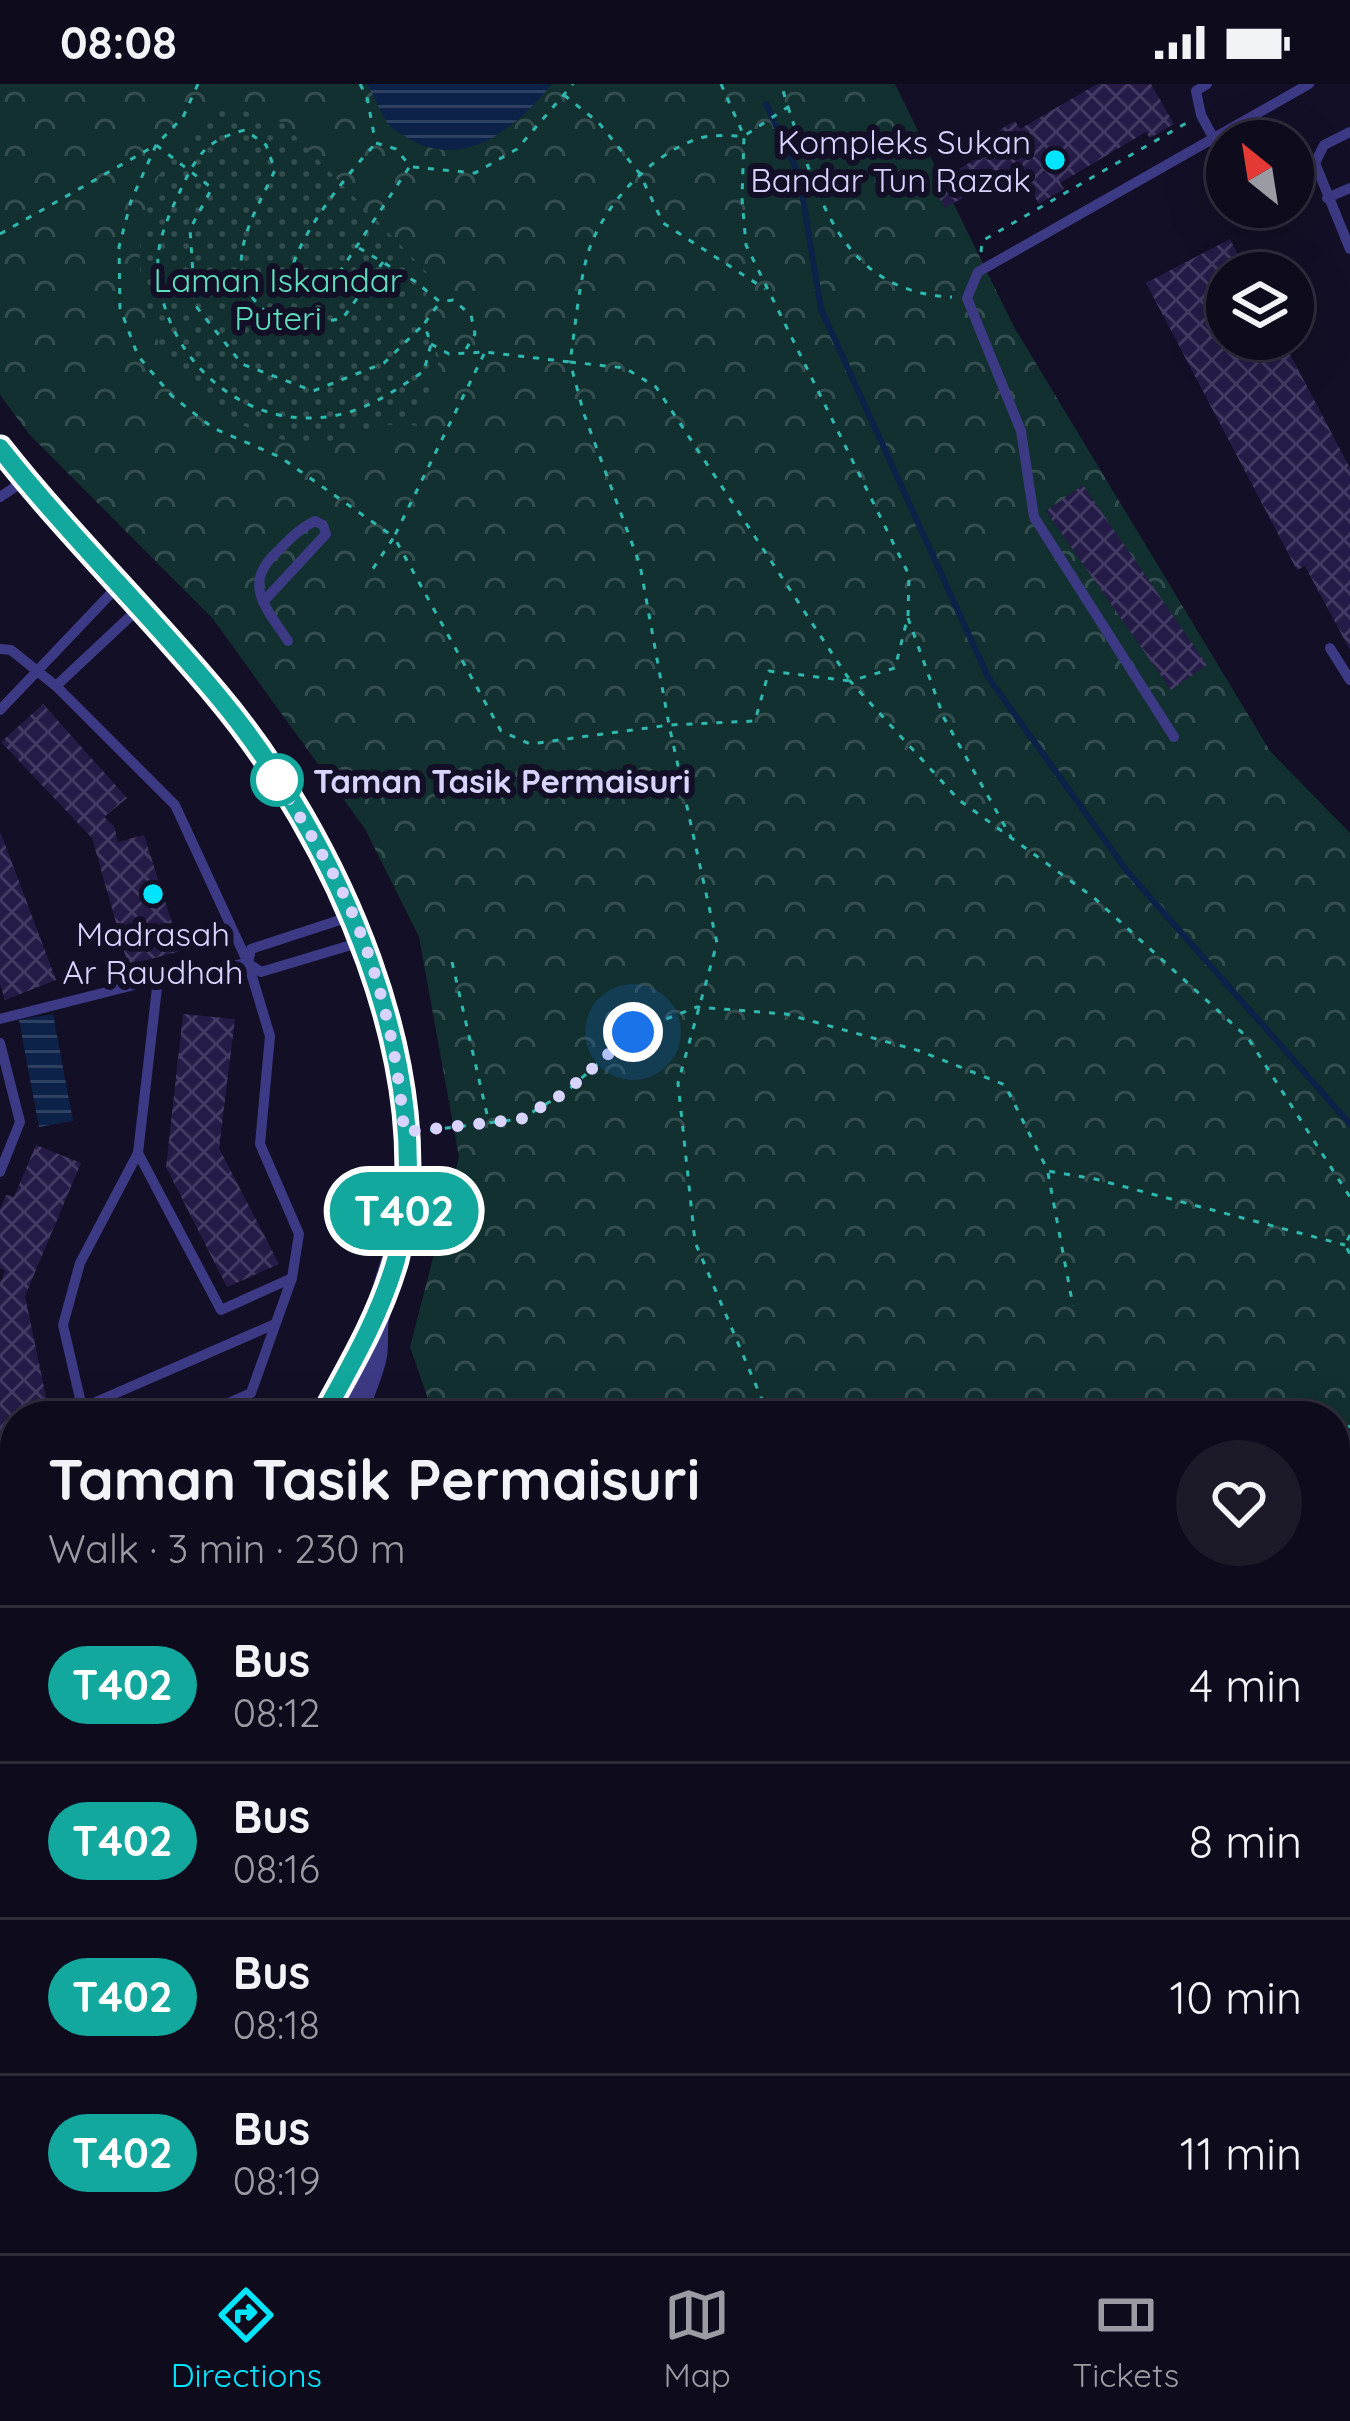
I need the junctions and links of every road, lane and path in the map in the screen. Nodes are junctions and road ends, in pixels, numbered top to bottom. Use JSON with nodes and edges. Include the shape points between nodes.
{"nodes":[{"id":1,"x":198,"y":84,"type":"edge"},
{"id":2,"x":360,"y":84,"type":"edge"},
{"id":3,"x":573,"y":84,"type":"edge"},
{"id":4,"x":721,"y":84,"type":"edge"},
{"id":5,"x":781,"y":84,"type":"edge"},
{"id":6,"x":1207,"y":84,"type":"edge"},
{"id":7,"x":1309,"y":84,"type":"edge"},
{"id":8,"x":1286,"y":90,"type":"edge"},
{"id":9,"x":564,"y":95,"type":"junction"},
{"id":10,"x":788,"y":107,"type":"junction"},
{"id":11,"x":1201,"y":115,"type":"junction"},
{"id":12,"x":1242,"y":120,"type":"edge"},
{"id":13,"x":1206,"y":124,"type":"edge"},
{"id":14,"x":1350,"y":132,"type":"edge"},
{"id":15,"x":744,"y":136,"type":"junction"},
{"id":16,"x":376,"y":143,"type":"junction"},
{"id":17,"x":1206,"y":144,"type":"edge"},
{"id":18,"x":156,"y":145,"type":"junction"},
{"id":19,"x":410,"y":166,"type":"junction"},
{"id":20,"x":190,"y":170,"type":"junction"},
{"id":21,"x":640,"y":174,"type":"junction"},
{"id":22,"x":1350,"y":188,"type":"edge"},
{"id":23,"x":1327,"y":198,"type":"junction"},
{"id":24,"x":0,"y":234,"type":"edge"},
{"id":25,"x":1350,"y":247,"type":"edge"},
{"id":26,"x":358,"y":248,"type":"junction"},
{"id":27,"x":383,"y":262,"type":"junction"},
{"id":28,"x":979,"y":272,"type":"junction"},
{"id":29,"x":770,"y":291,"type":"junction"},
{"id":30,"x":968,"y":298,"type":"junction"},
{"id":31,"x":440,"y":302,"type":"junction"},
{"id":32,"x":424,"y":324,"type":"junction"},
{"id":33,"x":431,"y":344,"type":"junction"},
{"id":34,"x":464,"y":351,"type":"junction"},
{"id":35,"x":485,"y":352,"type":"junction"},
{"id":36,"x":570,"y":362,"type":"junction"},
{"id":37,"x":2,"y":455,"type":"edge"},
{"id":38,"x":26,"y":479,"type":"junction"},
{"id":39,"x":0,"y":497,"type":"edge"},
{"id":40,"x":394,"y":537,"type":"junction"},
{"id":41,"x":372,"y":570,"type":"dead end"},
{"id":42,"x":119,"y":585,"type":"junction"},
{"id":43,"x":263,"y":602,"type":"junction"},
{"id":44,"x":139,"y":608,"type":"junction"},
{"id":45,"x":908,"y":616,"type":"junction"},
{"id":46,"x":288,"y":641,"type":"dead end"},
{"id":47,"x":1330,"y":648,"type":"dead end"},
{"id":48,"x":0,"y":649,"type":"edge"},
{"id":49,"x":38,"y":672,"type":"junction"},
{"id":50,"x":1350,"y":680,"type":"edge"},
{"id":51,"x":850,"y":681,"type":"junction"},
{"id":52,"x":56,"y":686,"type":"junction"},
{"id":53,"x":0,"y":710,"type":"edge"},
{"id":54,"x":668,"y":725,"type":"junction"},
{"id":55,"x":1174,"y":736,"type":"dead end"},
{"id":56,"x":1011,"y":838,"type":"junction"},
{"id":57,"x":353,"y":916,"type":"junction"},
{"id":58,"x":363,"y":941,"type":"junction"},
{"id":59,"x":248,"y":962,"type":"junction"},
{"id":60,"x":452,"y":962,"type":"dead end"},
{"id":61,"x":158,"y":979,"type":"junction"},
{"id":62,"x":697,"y":1006,"type":"junction"},
{"id":63,"x":0,"y":1018,"type":"edge"},
{"id":64,"x":0,"y":1043,"type":"edge"},
{"id":65,"x":489,"y":1123,"type":"junction"},
{"id":66,"x":404,"y":1132,"type":"junction"},
{"id":67,"x":138,"y":1154,"type":"junction"},
{"id":68,"x":1048,"y":1171,"type":"junction"},
{"id":69,"x":0,"y":1172,"type":"edge"},
{"id":70,"x":1350,"y":1197,"type":"edge"},
{"id":71,"x":1350,"y":1235,"type":"edge"},
{"id":72,"x":1345,"y":1245,"type":"junction"},
{"id":73,"x":1350,"y":1254,"type":"edge"},
{"id":74,"x":292,"y":1278,"type":"junction"},
{"id":75,"x":1073,"y":1306,"type":"dead end"},
{"id":76,"x":377,"y":1318,"type":"junction"},
{"id":77,"x":275,"y":1324,"type":"junction"},
{"id":78,"x":80,"y":1401,"type":"edge"},
{"id":79,"x":107,"y":1401,"type":"edge"},
{"id":80,"x":233,"y":1401,"type":"edge"},
{"id":81,"x":331,"y":1401,"type":"edge"},
{"id":82,"x":359,"y":1401,"type":"edge"},
{"id":83,"x":763,"y":1401,"type":"edge"}],
"edges":[{"from":1,"to":18,"type":"path","via":[[183,117]]},
{"from":2,"to":16,"type":"path"},
{"from":3,"to":9,"type":"path"},
{"from":4,"to":15,"type":"path"},
{"from":5,"to":10,"type":"path"},
{"from":6,"to":11,"type":"lane","via":[[1196,91]]},
{"from":7,"to":8,"type":"lane"},
{"from":8,"to":12,"type":"lane"},
{"from":9,"to":19,"type":"path","via":[[518,148],[475,172]]},
{"from":9,"to":21,"type":"path"},
{"from":10,"to":15,"type":"path"},
{"from":10,"to":30,"type":"path","via":[[816,193],[857,258],[912,294]]},
{"from":11,"to":13,"type":"lane"},
{"from":11,"to":28,"type":"path","via":[[982,241]]},
{"from":14,"to":23,"type":"lane","via":[[1324,145],[1315,163]]},
{"from":15,"to":21,"type":"path","via":[[701,137]]},
{"from":15,"to":29,"type":"path","via":[[746,245]]},
{"from":16,"to":19,"type":"path","via":[[396,149]]},
{"from":16,"to":26,"type":"path","via":[[292,260],[290,281],[308,296],[329,288]]},
{"from":17,"to":28,"type":"lane"},
{"from":18,"to":20,"type":"path"},
{"from":18,"to":24,"type":"path"},
{"from":18,"to":40,"type":"path","via":[[119,247],[119,308],[138,356],[213,428],[280,457]]},
{"from":19,"to":26,"type":"path"},
{"from":20,"to":27,"type":"path","via":[[215,138],[245,130],[266,145],[275,170],[241,246],[241,280],[263,309],[297,328],[343,319]]},
{"from":20,"to":32,"type":"path","via":[[212,188],[190,229],[195,305],[242,364],[313,392],[384,363]]},
{"from":20,"to":33,"type":"path","via":[[157,263],[179,345],[209,380],[245,405],[288,417],[341,415],[424,371]]},
{"from":21,"to":29,"type":"path","via":[[663,223]]},
{"from":21,"to":36,"type":"path","via":[[587,256]]},
{"from":22,"to":23,"type":"lane"},
{"from":23,"to":25,"type":"lane"},
{"from":26,"to":27,"type":"path"},
{"from":27,"to":31,"type":"path"},
{"from":28,"to":30,"type":"lane"},
{"from":29,"to":45,"type":"path","via":[[909,575]]},
{"from":30,"to":55,"type":"lane","via":[[1021,431],[1034,518]]},
{"from":31,"to":32,"type":"path"},
{"from":31,"to":34,"type":"path","via":[[453,300],[471,315],[475,334]]},
{"from":32,"to":33,"type":"path"},
{"from":33,"to":34,"type":"path","via":[[449,354]]},
{"from":34,"to":35,"type":"path"},
{"from":35,"to":36,"type":"path"},
{"from":35,"to":40,"type":"path"},
{"from":36,"to":51,"type":"path","via":[[625,368],[656,387]]},
{"from":36,"to":54,"type":"path","via":[[640,565]]},
{"from":37,"to":38,"type":"street"},
{"from":38,"to":39,"type":"lane"},
{"from":38,"to":42,"type":"street"},
{"from":40,"to":41,"type":"path"},
{"from":40,"to":54,"type":"path","via":[[501,731],[530,744]]},
{"from":42,"to":44,"type":"street"},
{"from":42,"to":49,"type":"lane"},
{"from":43,"to":43,"type":"lane","via":[[261,566],[305,526],[322,525],[326,534]]},
{"from":43,"to":46,"type":"lane"},
{"from":44,"to":52,"type":"lane"},
{"from":44,"to":57,"type":"street","via":[[272,771]]},
{"from":45,"to":51,"type":"path","via":[[895,668]]},
{"from":45,"to":56,"type":"path","via":[[944,718]]},
{"from":47,"to":50,"type":"lane"},
{"from":48,"to":49,"type":"lane"},
{"from":49,"to":52,"type":"lane"},
{"from":49,"to":53,"type":"lane"},
{"from":51,"to":54,"type":"path","via":[[769,671],[755,721]]},
{"from":51,"to":56,"type":"path","via":[[958,800]]},
{"from":52,"to":59,"type":"lane","via":[[175,806]]},
{"from":54,"to":62,"type":"path","via":[[717,944]]},
{"from":56,"to":70,"type":"path","via":[[1093,897],[1248,1037]]},
{"from":57,"to":58,"type":"street"},
{"from":57,"to":59,"type":"lane","via":[[251,950]]},
{"from":58,"to":59,"type":"lane","via":[[261,972]]},
{"from":58,"to":66,"type":"street","via":[[380,991]]},
{"from":59,"to":61,"type":"lane"},
{"from":59,"to":74,"type":"lane","via":[[270,1036],[260,1144],[299,1234]]},
{"from":60,"to":65,"type":"path"},
{"from":61,"to":63,"type":"lane"},
{"from":61,"to":67,"type":"lane"},
{"from":62,"to":65,"type":"path","via":[[633,1032],[566,1092],[521,1119]]},
{"from":62,"to":68,"type":"path","via":[[787,1014],[920,1051],[1005,1085]]},
{"from":62,"to":83,"type":"path","via":[[679,1083],[694,1242]]},
{"from":64,"to":69,"type":"lane","via":[[20,1122]]},
{"from":65,"to":66,"type":"path"},
{"from":66,"to":76,"type":"street","via":[[404,1210]]},
{"from":67,"to":74,"type":"lane","via":[[221,1310]]},
{"from":67,"to":78,"type":"lane","via":[[80,1263],[63,1325]]},
{"from":68,"to":72,"type":"path"},
{"from":68,"to":75,"type":"path"},
{"from":71,"to":72,"type":"path"},
{"from":72,"to":73,"type":"path"},
{"from":74,"to":77,"type":"lane"},
{"from":76,"to":81,"type":"street"},
{"from":76,"to":82,"type":"street"},
{"from":77,"to":79,"type":"lane"},
{"from":77,"to":80,"type":"lane","via":[[251,1393]]}]}
